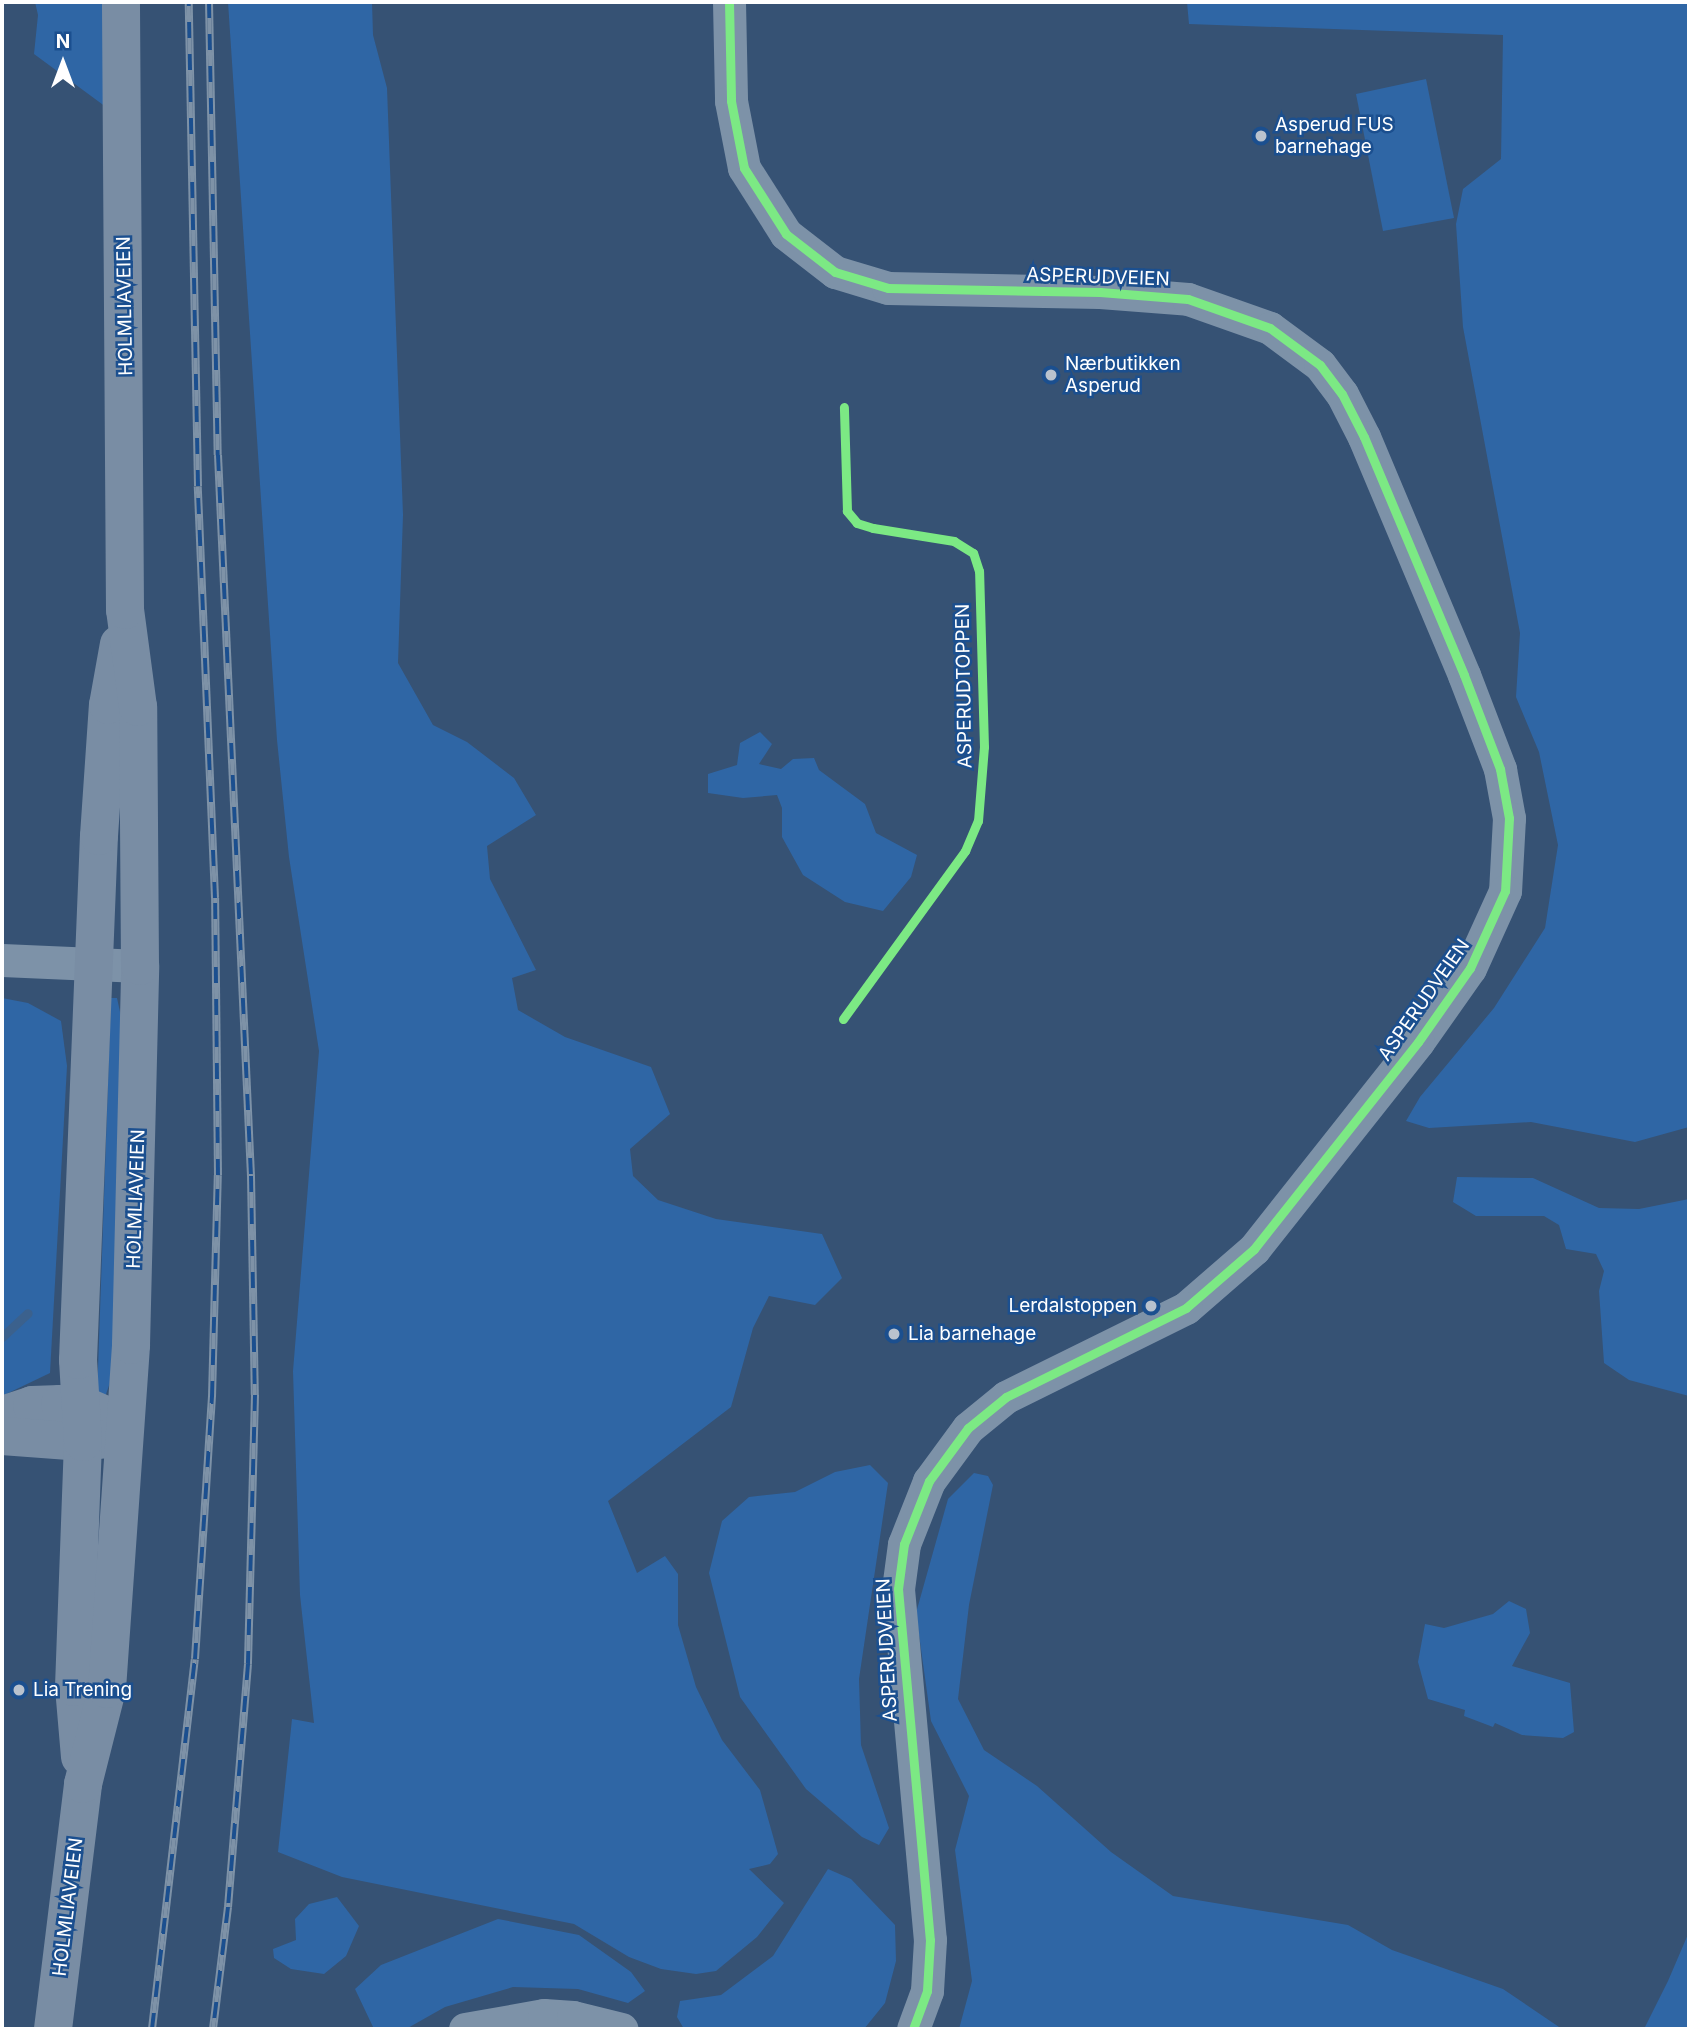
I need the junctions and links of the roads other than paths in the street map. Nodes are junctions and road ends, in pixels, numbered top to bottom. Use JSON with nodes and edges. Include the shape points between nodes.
{"nodes":[{"id":1,"x":121,"y":2,"type":"edge"},
{"id":2,"x":729,"y":2,"type":"edge"},
{"id":3,"x":125,"y":610,"type":"junction"},
{"id":4,"x":2,"y":960,"type":"edge"},
{"id":5,"x":94,"y":964,"type":"junction"},
{"id":6,"x":140,"y":966,"type":"junction"},
{"id":7,"x":80,"y":1404,"type":"junction"},
{"id":8,"x":2,"y":1415,"type":"edge"},
{"id":9,"x":127,"y":1429,"type":"junction"},
{"id":10,"x":2,"y":1436,"type":"edge"},
{"id":11,"x":83,"y":1442,"type":"junction"},
{"id":12,"x":83,"y":1784,"type":"junction"},
{"id":13,"x":53,"y":2029,"type":"edge"},
{"id":14,"x":465,"y":2029,"type":"edge"},
{"id":15,"x":622,"y":2029,"type":"edge"},
{"id":16,"x":913,"y":2029,"type":"edge"}],
"edges":[{"from":1,"to":3,"type":"street","name":"HOLMLIAVEIEN"},
{"from":2,"to":16,"type":"street","name":"ASPERUDVEIEN","via":[[731,102],[744,168],[786,234],[835,271],[888,288],[1100,292],[1188,299],[1270,328],[1320,365],[1342,394],[1364,437],[1464,675],[1500,769],[1509,818],[1505,891],[1470,968],[1418,1042],[1254,1249],[1186,1308],[1006,1397],[968,1429],[929,1480],[904,1544],[898,1589],[930,1940],[927,1991]]},
{"from":3,"to":5,"type":"street","name":"HOLMLIAVEIEN","via":[[108,705]]},
{"from":3,"to":6,"type":"street","name":"HOLMLIAVEIEN","via":[[138,706]]},
{"from":4,"to":5,"type":"street"},
{"from":5,"to":6,"type":"street"},
{"from":5,"to":7,"type":"street","name":"HOLMLIAVEIEN"},
{"from":6,"to":9,"type":"street","name":"HOLMLIAVEIEN"},
{"from":7,"to":8,"type":"street","via":[[32,1405]]},
{"from":7,"to":9,"type":"street"},
{"from":7,"to":11,"type":"street","name":"HOLMLIAVEIEN"},
{"from":9,"to":11,"type":"street"},
{"from":9,"to":12,"type":"street","name":"HOLMLIAVEIEN","via":[[107,1689]]},
{"from":10,"to":11,"type":"street"},
{"from":11,"to":12,"type":"street","name":"HOLMLIAVEIEN","via":[[74,1687]]},
{"from":12,"to":13,"type":"street","name":"HOLMLIAVEIEN"},
{"from":14,"to":15,"type":"street","via":[[544,2015],[582,2018]]}]}
